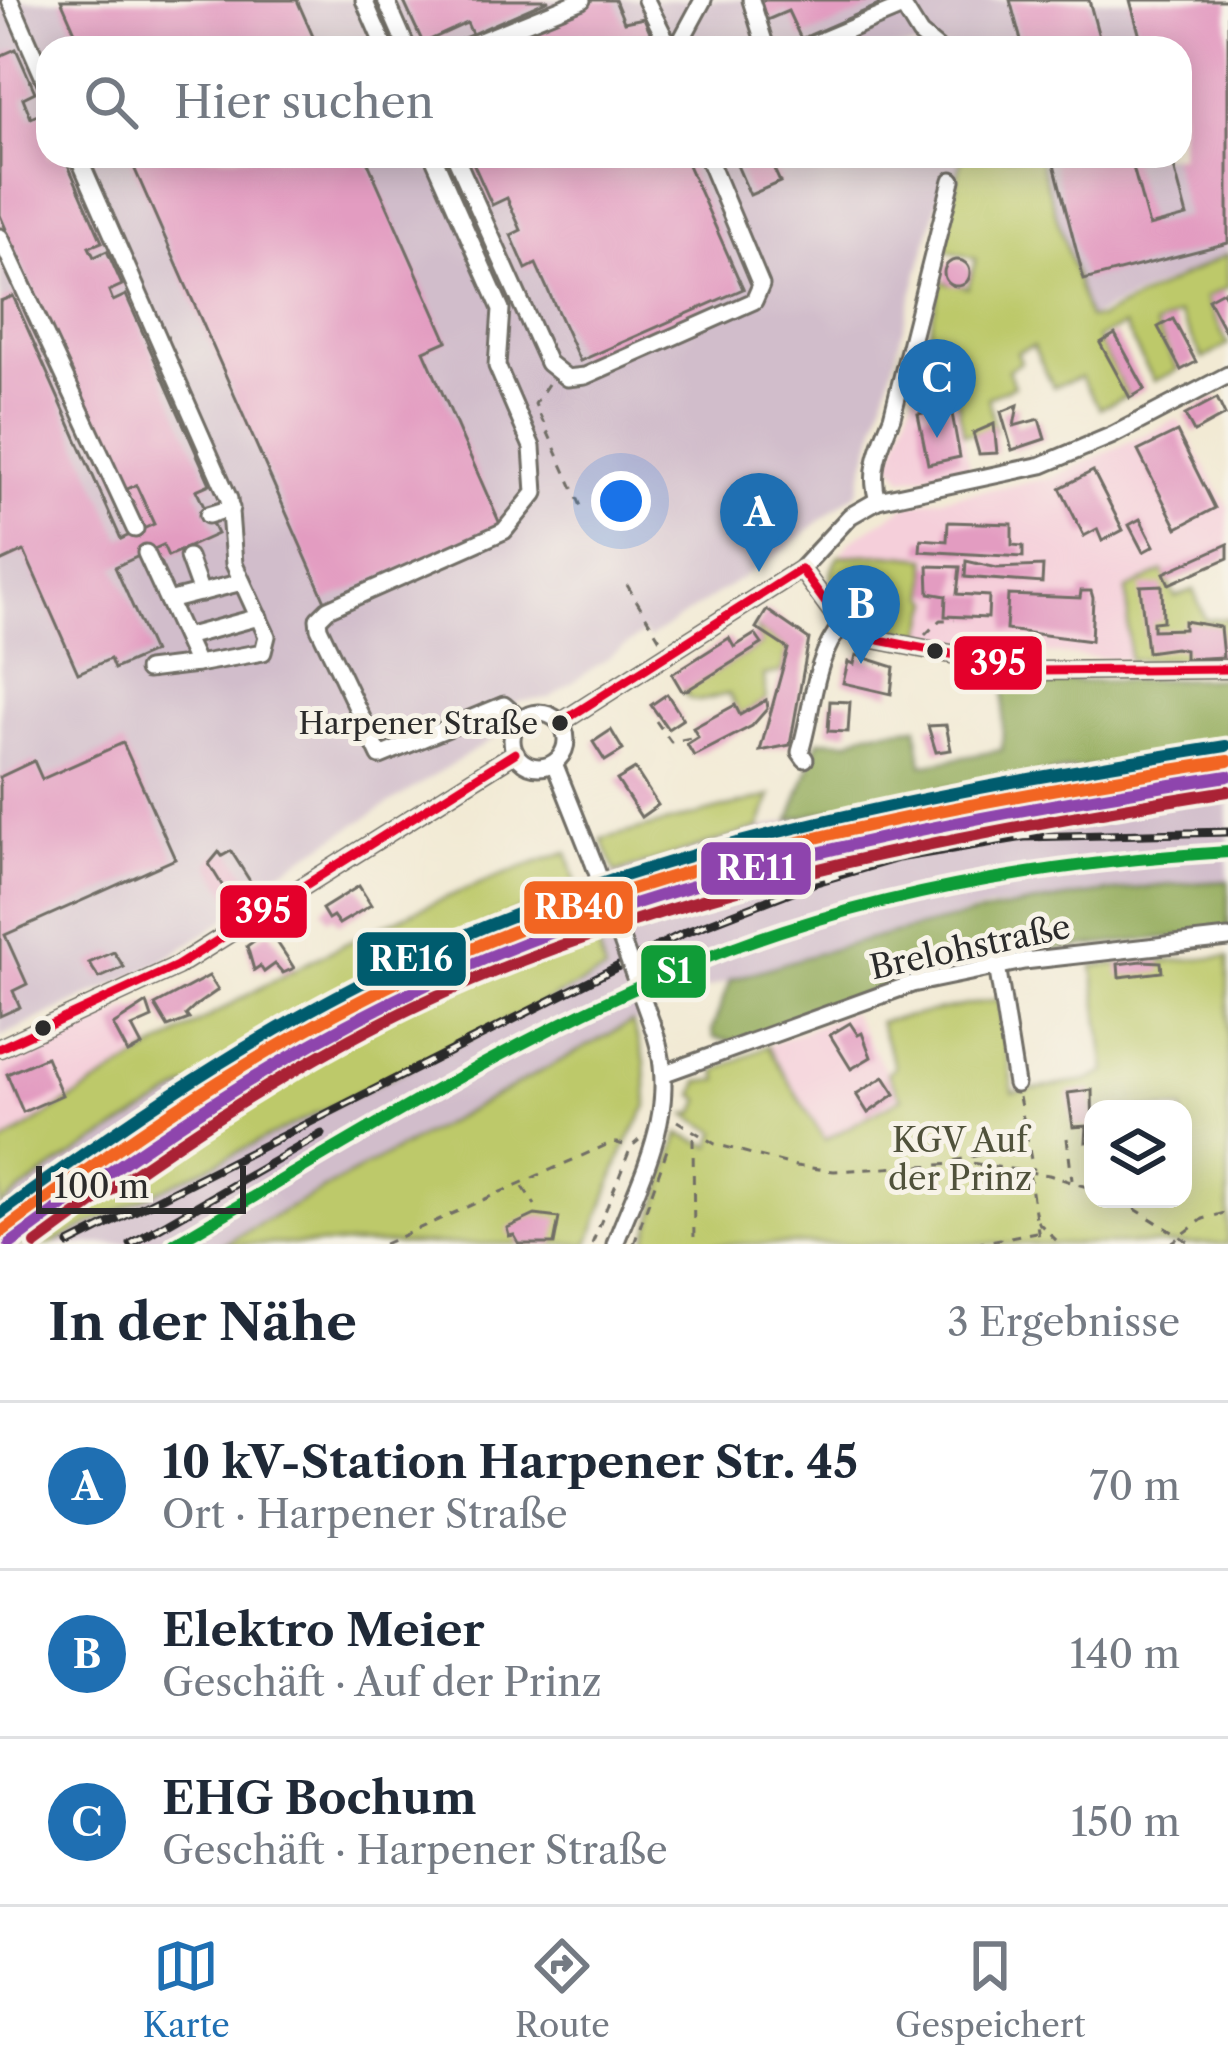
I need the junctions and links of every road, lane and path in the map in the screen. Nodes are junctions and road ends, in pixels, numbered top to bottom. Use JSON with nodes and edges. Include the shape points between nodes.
{"nodes":[{"id":1,"x":10,"y":0,"type":"edge"},
{"id":2,"x":364,"y":0,"type":"edge"},
{"id":3,"x":386,"y":0,"type":"edge"},
{"id":4,"x":582,"y":0,"type":"edge"},
{"id":5,"x":646,"y":0,"type":"edge"},
{"id":6,"x":703,"y":0,"type":"edge"},
{"id":7,"x":751,"y":0,"type":"edge"},
{"id":8,"x":900,"y":4,"type":"edge"},
{"id":9,"x":380,"y":36,"type":"edge"},
{"id":10,"x":401,"y":36,"type":"edge"},
{"id":11,"x":494,"y":36,"type":"edge"},
{"id":12,"x":666,"y":36,"type":"edge"},
{"id":13,"x":680,"y":36,"type":"edge"},
{"id":14,"x":762,"y":36,"type":"edge"},
{"id":15,"x":830,"y":36,"type":"edge"},
{"id":16,"x":927,"y":36,"type":"edge"},
{"id":17,"x":36,"y":60,"type":"edge"},
{"id":18,"x":83,"y":168,"type":"edge"},
{"id":19,"x":438,"y":168,"type":"edge"},
{"id":20,"x":461,"y":168,"type":"edge"},
{"id":21,"x":712,"y":168,"type":"edge"},
{"id":22,"x":952,"y":180,"type":"dead end"},
{"id":23,"x":0,"y":237,"type":"edge"},
{"id":24,"x":555,"y":374,"type":"junction"},
{"id":25,"x":1228,"y":375,"type":"edge"},
{"id":26,"x":878,"y":500,"type":"junction"},
{"id":27,"x":581,"y":506,"type":"dead end"},
{"id":28,"x":231,"y":508,"type":"junction"},
{"id":29,"x":208,"y":515,"type":"dead end"},
{"id":30,"x":135,"y":529,"type":"dead end"},
{"id":31,"x":146,"y":553,"type":"dead end"},
{"id":32,"x":188,"y":557,"type":"dead end"},
{"id":33,"x":801,"y":569,"type":"junction"},
{"id":34,"x":242,"y":582,"type":"junction"},
{"id":35,"x":627,"y":585,"type":"dead end"},
{"id":36,"x":201,"y":593,"type":"junction"},
{"id":37,"x":169,"y":601,"type":"junction"},
{"id":38,"x":259,"y":617,"type":"junction"},
{"id":39,"x":955,"y":620,"type":"dead end"},
{"id":40,"x":842,"y":625,"type":"junction"},
{"id":41,"x":185,"y":637,"type":"junction"},
{"id":42,"x":922,"y":649,"type":"junction"},
{"id":43,"x":668,"y":653,"type":"junction"},
{"id":44,"x":197,"y":664,"type":"junction"},
{"id":45,"x":1228,"y":669,"type":"edge"},
{"id":46,"x":147,"y":670,"type":"dead end"},
{"id":47,"x":521,"y":720,"type":"junction"},
{"id":48,"x":656,"y":721,"type":"dead end"},
{"id":49,"x":560,"y":723,"type":"junction"},
{"id":50,"x":691,"y":738,"type":"dead end"},
{"id":51,"x":515,"y":753,"type":"junction"},
{"id":52,"x":805,"y":759,"type":"dead end"},
{"id":53,"x":554,"y":763,"type":"junction"},
{"id":54,"x":1228,"y":938,"type":"edge"},
{"id":55,"x":997,"y":965,"type":"junction"},
{"id":56,"x":0,"y":1048,"type":"edge"},
{"id":57,"x":665,"y":1073,"type":"junction"},
{"id":58,"x":1016,"y":1084,"type":"joint"},
{"id":59,"x":663,"y":1119,"type":"junction"},
{"id":60,"x":694,"y":1136,"type":"junction"},
{"id":61,"x":1067,"y":1138,"type":"dead end"},
{"id":62,"x":980,"y":1155,"type":"dead end"},
{"id":63,"x":668,"y":1157,"type":"dead end"},
{"id":64,"x":952,"y":1162,"type":"junction"},
{"id":65,"x":1031,"y":1171,"type":"junction"},
{"id":66,"x":1071,"y":1182,"type":"junction"},
{"id":67,"x":522,"y":1185,"type":"junction"},
{"id":68,"x":1084,"y":1187,"type":"edge"},
{"id":69,"x":535,"y":1205,"type":"dead end"},
{"id":70,"x":1135,"y":1208,"type":"edge"},
{"id":71,"x":1228,"y":1212,"type":"edge"},
{"id":72,"x":1036,"y":1220,"type":"junction"},
{"id":73,"x":1038,"y":1232,"type":"junction"},
{"id":74,"x":1180,"y":1234,"type":"junction"},
{"id":75,"x":384,"y":1244,"type":"edge"},
{"id":76,"x":592,"y":1244,"type":"edge"},
{"id":77,"x":615,"y":1244,"type":"edge"},
{"id":78,"x":634,"y":1244,"type":"edge"},
{"id":79,"x":694,"y":1244,"type":"edge"},
{"id":80,"x":975,"y":1244,"type":"edge"},
{"id":81,"x":1040,"y":1244,"type":"edge"},
{"id":82,"x":1061,"y":1244,"type":"edge"},
{"id":83,"x":1170,"y":1244,"type":"edge"},
{"id":84,"x":1192,"y":1244,"type":"edge"}],
"edges":[{"from":1,"to":17,"type":"street"},
{"from":2,"to":9,"type":"street"},
{"from":3,"to":10,"type":"street"},
{"from":4,"to":11,"type":"street"},
{"from":5,"to":12,"type":"street"},
{"from":6,"to":13,"type":"street"},
{"from":7,"to":14,"type":"street"},
{"from":8,"to":15,"type":"street"},
{"from":8,"to":16,"type":"street"},
{"from":18,"to":28,"type":"street"},
{"from":19,"to":47,"type":"street","via":[[501,310],[497,366],[532,447],[535,493],[504,531],[328,609],[319,628],[380,756],[504,706]]},
{"from":20,"to":24,"type":"street"},
{"from":21,"to":24,"type":"street","via":[[761,285],[754,301],[585,376]]},
{"from":22,"to":26,"type":"street","via":[[878,454]]},
{"from":23,"to":30,"type":"street"},
{"from":24,"to":27,"type":"path","via":[[535,404]]},
{"from":25,"to":26,"type":"street","via":[[1042,465]]},
{"from":26,"to":33,"type":"street","via":[[850,516]]},
{"from":28,"to":29,"type":"street"},
{"from":28,"to":34,"type":"street"},
{"from":31,"to":37,"type":"street"},
{"from":32,"to":36,"type":"street"},
{"from":33,"to":40,"type":"street"},
{"from":33,"to":43,"type":"street"},
{"from":34,"to":36,"type":"street"},
{"from":34,"to":38,"type":"street"},
{"from":35,"to":43,"type":"path"},
{"from":36,"to":37,"type":"street"},
{"from":37,"to":41,"type":"street"},
{"from":38,"to":41,"type":"street"},
{"from":38,"to":44,"type":"street","via":[[267,636],[262,652]]},
{"from":39,"to":42,"type":"path","via":[[934,625]]},
{"from":40,"to":42,"type":"street"},
{"from":40,"to":52,"type":"street","via":[[824,656],[800,752]]},
{"from":41,"to":44,"type":"street"},
{"from":42,"to":45,"type":"street","via":[[1079,674]]},
{"from":43,"to":49,"type":"street"},
{"from":44,"to":46,"type":"street"},
{"from":47,"to":49,"type":"street","via":[[536,713]]},
{"from":47,"to":51,"type":"street"},
{"from":48,"to":50,"type":"path","via":[[671,742]]},
{"from":49,"to":53,"type":"street","via":[[566,744]]},
{"from":51,"to":53,"type":"street","via":[[528,764]]},
{"from":51,"to":56,"type":"street","via":[[177,966]]},
{"from":53,"to":57,"type":"street","bridge":true},
{"from":54,"to":55,"type":"street","name":"Brelohstraße"},
{"from":55,"to":57,"type":"street","name":"Brelohstraße","via":[[853,1002]]},
{"from":55,"to":58,"type":"street"},
{"from":57,"to":59,"type":"street"},
{"from":58,"to":65,"type":"path"},
{"from":59,"to":60,"type":"path","via":[[682,1122]]},
{"from":59,"to":77,"type":"street"},
{"from":60,"to":64,"type":"path","via":[[834,1171]]},
{"from":60,"to":79,"type":"path"},
{"from":61,"to":66,"type":"path"},
{"from":62,"to":64,"type":"path"},
{"from":63,"to":78,"type":"path"},
{"from":64,"to":65,"type":"path"},
{"from":65,"to":66,"type":"path"},
{"from":65,"to":72,"type":"path"},
{"from":66,"to":68,"type":"path"},
{"from":67,"to":69,"type":"path"},
{"from":67,"to":75,"type":"path"},
{"from":67,"to":76,"type":"path","via":[[614,1142],[631,1147]]},
{"from":70,"to":74,"type":"path"},
{"from":71,"to":74,"type":"path"},
{"from":72,"to":73,"type":"path"},
{"from":72,"to":82,"type":"path"},
{"from":73,"to":80,"type":"path"},
{"from":73,"to":81,"type":"path"},
{"from":74,"to":83,"type":"path"},
{"from":74,"to":84,"type":"path"}]}
